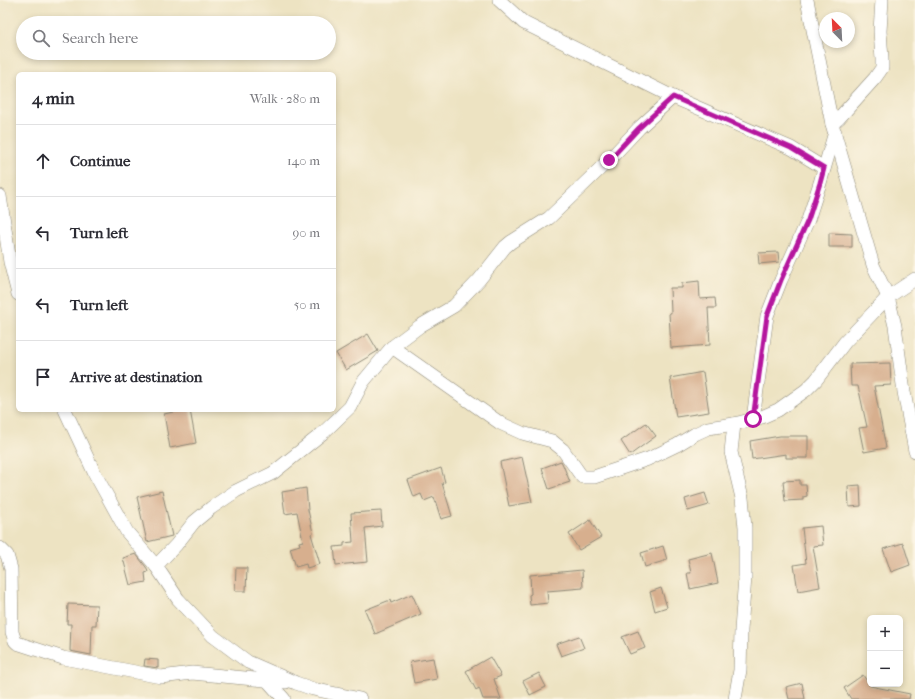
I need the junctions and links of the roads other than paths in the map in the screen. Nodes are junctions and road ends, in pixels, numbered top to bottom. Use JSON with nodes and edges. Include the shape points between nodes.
{"nodes":[{"id":1,"x":499,"y":0,"type":"edge"},
{"id":2,"x":807,"y":0,"type":"edge"},
{"id":3,"x":882,"y":0,"type":"edge"},
{"id":4,"x":673,"y":97,"type":"junction"},
{"id":5,"x":834,"y":128,"type":"junction"},
{"id":6,"x":824,"y":168,"type":"junction"},
{"id":7,"x":0,"y":196,"type":"edge"},
{"id":8,"x":915,"y":279,"type":"edge"},
{"id":9,"x":16,"y":286,"type":"edge"},
{"id":10,"x":888,"y":297,"type":"junction"},
{"id":11,"x":392,"y":347,"type":"junction"},
{"id":12,"x":66,"y":412,"type":"edge"},
{"id":13,"x":753,"y":419,"type":"junction"},
{"id":14,"x":734,"y":424,"type":"junction"},
{"id":15,"x":915,"y":451,"type":"edge"},
{"id":16,"x":0,"y":548,"type":"edge"},
{"id":17,"x":156,"y":566,"type":"junction"},
{"id":18,"x":248,"y":662,"type":"junction"},
{"id":19,"x":268,"y":680,"type":"junction"},
{"id":20,"x":296,"y":683,"type":"junction"},
{"id":21,"x":284,"y":699,"type":"edge"},
{"id":22,"x":360,"y":699,"type":"edge"},
{"id":23,"x":735,"y":699,"type":"edge"}],
"edges":[{"from":1,"to":4,"type":"street","via":[[524,23]]},
{"from":2,"to":5,"type":"street"},
{"from":3,"to":5,"type":"street","via":[[882,68]]},
{"from":4,"to":6,"type":"street","via":[[791,148]]},
{"from":4,"to":11,"type":"street","via":[[549,218],[505,247],[454,306],[420,326]]},
{"from":5,"to":6,"type":"street"},
{"from":5,"to":10,"type":"street","via":[[873,265]]},
{"from":6,"to":13,"type":"street","via":[[808,220],[767,316]]},
{"from":7,"to":9,"type":"street"},
{"from":8,"to":10,"type":"street"},
{"from":10,"to":13,"type":"street","via":[[845,342],[806,390],[778,410]]},
{"from":10,"to":15,"type":"street"},
{"from":11,"to":14,"type":"street","via":[[500,423],[522,433],[552,441],[563,450],[582,477],[586,478],[648,459],[708,428]]},
{"from":11,"to":17,"type":"street","via":[[363,382],[350,407],[324,432],[273,473],[236,491],[211,508],[194,522]]},
{"from":12,"to":17,"type":"street","via":[[94,472],[127,532]]},
{"from":13,"to":14,"type":"street"},
{"from":14,"to":23,"type":"street","via":[[732,464],[742,498],[746,527],[740,670]]},
{"from":16,"to":19,"type":"street","via":[[7,555],[11,569],[12,632],[17,643],[63,658],[161,677],[192,673]]},
{"from":17,"to":18,"type":"street","via":[[178,599],[213,636]]},
{"from":18,"to":19,"type":"street"},
{"from":18,"to":20,"type":"street"},
{"from":19,"to":20,"type":"street"},
{"from":19,"to":21,"type":"street"},
{"from":20,"to":22,"type":"street"}]}
